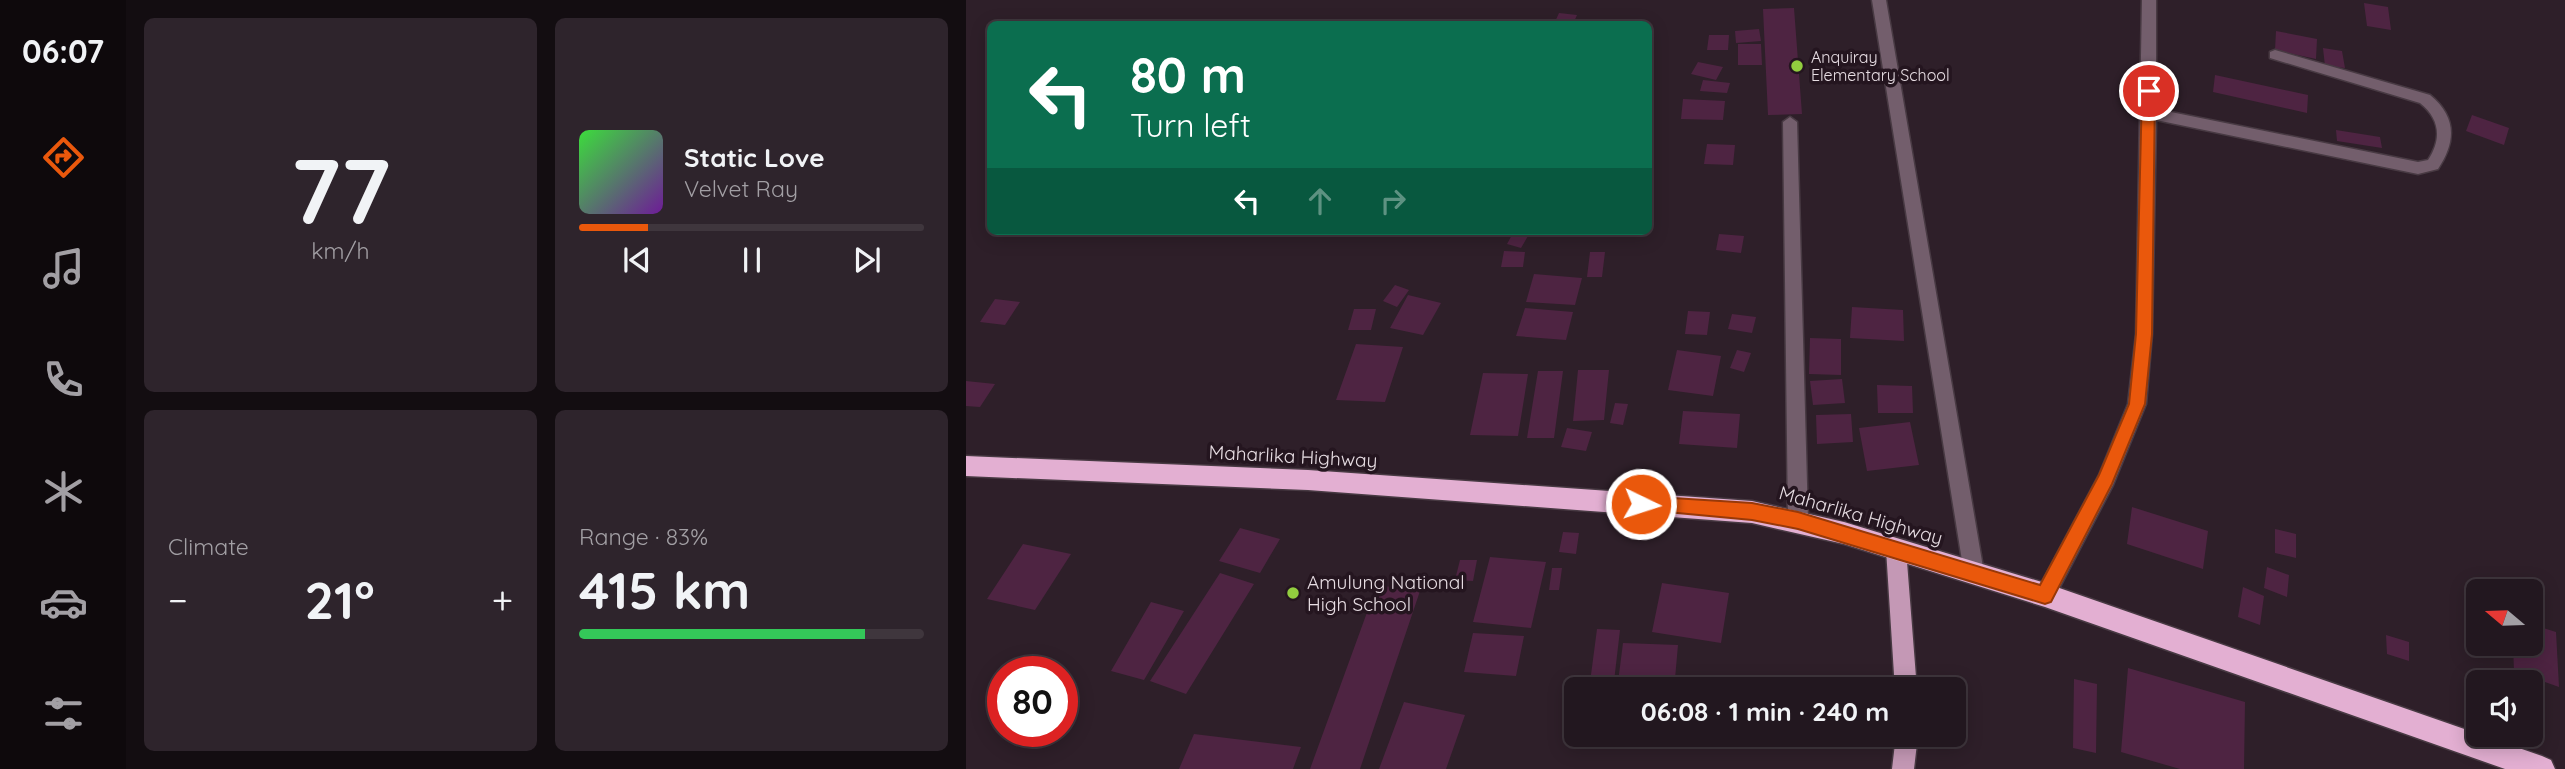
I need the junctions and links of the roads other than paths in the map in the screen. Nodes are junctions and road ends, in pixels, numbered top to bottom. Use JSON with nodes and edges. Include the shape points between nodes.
{"nodes":[{"id":1,"x":1879,"y":0,"type":"edge"},
{"id":2,"x":2149,"y":0,"type":"edge"},
{"id":3,"x":2274,"y":55,"type":"dead end"},
{"id":4,"x":2149,"y":114,"type":"junction"},
{"id":5,"x":1790,"y":122,"type":"dead end"},
{"id":6,"x":966,"y":466,"type":"edge"},
{"id":7,"x":1798,"y":520,"type":"junction"},
{"id":8,"x":1896,"y":550,"type":"junction"},
{"id":9,"x":1974,"y":573,"type":"junction"},
{"id":10,"x":2045,"y":595,"type":"junction"},
{"id":11,"x":1906,"y":677,"type":"edge"},
{"id":12,"x":1905,"y":747,"type":"edge"},
{"id":13,"x":1903,"y":769,"type":"edge"},
{"id":14,"x":2542,"y":769,"type":"edge"}],
"edges":[{"from":1,"to":9,"type":"street"},
{"from":2,"to":4,"type":"street"},
{"from":3,"to":4,"type":"street","via":[[2425,99],[2438,107],[2445,120],[2442,153],[2433,164],[2418,168]]},
{"from":4,"to":10,"type":"street","via":[[2144,334],[2137,404],[2106,479]]},
{"from":5,"to":7,"type":"street"},
{"from":6,"to":7,"type":"highway","name":"Maharlika Highway","via":[[1308,480],[1752,512]]},
{"from":7,"to":8,"type":"highway","name":"Maharlika Highway"},
{"from":8,"to":9,"type":"highway","name":"Maharlika Highway"},
{"from":8,"to":11,"type":"main road"},
{"from":9,"to":10,"type":"highway","name":"Maharlika Highway"},
{"from":10,"to":14,"type":"highway","name":"Maharlika Highway"},
{"from":12,"to":13,"type":"main road"}]}
